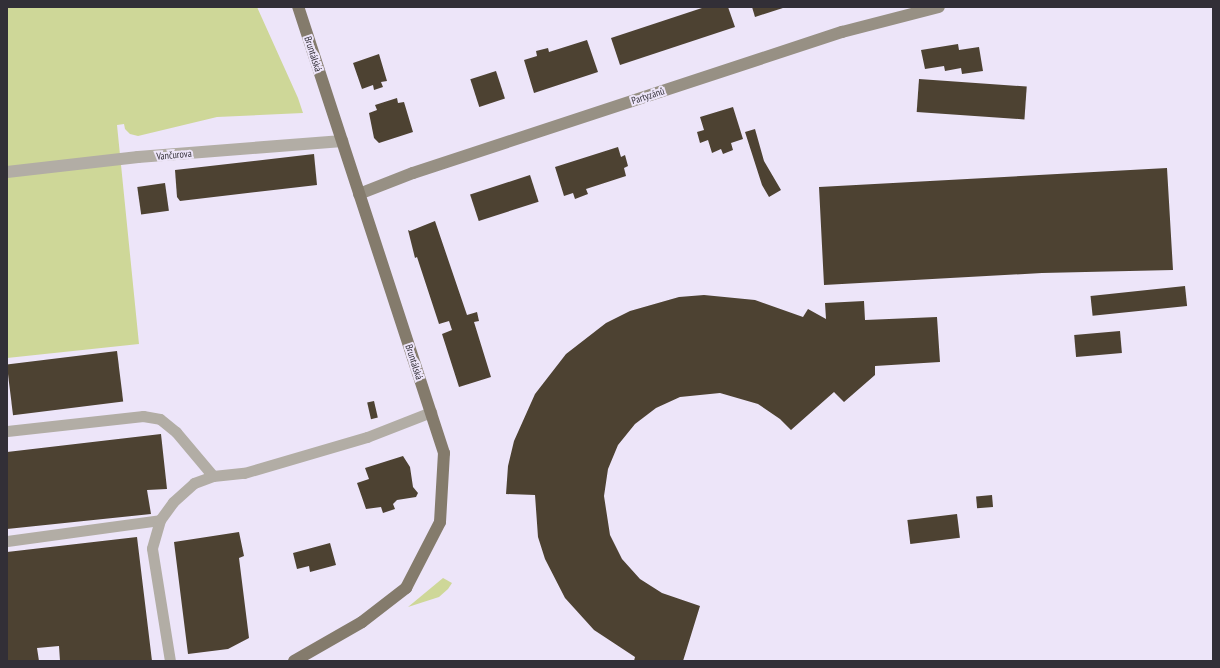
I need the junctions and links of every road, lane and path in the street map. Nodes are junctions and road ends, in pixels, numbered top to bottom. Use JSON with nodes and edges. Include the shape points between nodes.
{"nodes":[{"id":1,"x":298,"y":7,"type":"edge"},
{"id":2,"x":939,"y":7,"type":"edge"},
{"id":3,"x":342,"y":141,"type":"junction"},
{"id":4,"x":7,"y":172,"type":"edge"},
{"id":5,"x":359,"y":194,"type":"junction"},
{"id":6,"x":430,"y":412,"type":"junction"},
{"id":7,"x":7,"y":431,"type":"edge"},
{"id":8,"x":213,"y":476,"type":"junction"},
{"id":9,"x":160,"y":520,"type":"junction"},
{"id":10,"x":7,"y":541,"type":"edge"},
{"id":11,"x":170,"y":661,"type":"edge"},
{"id":12,"x":294,"y":661,"type":"edge"}],
"edges":[{"from":1,"to":3,"type":"main road","name":"Bruntálská"},
{"from":2,"to":5,"type":"street","name":"Partyzánů","via":[[842,32],[413,173]]},
{"from":3,"to":4,"type":"street","name":"Vančurova","via":[[138,157]]},
{"from":3,"to":5,"type":"main road","name":"Bruntálská"},
{"from":5,"to":6,"type":"main road","name":"Bruntálská"},
{"from":6,"to":8,"type":"lane","via":[[367,437],[244,473]]},
{"from":6,"to":12,"type":"main road","name":"Bruntálská","via":[[444,453],[440,522],[406,588],[362,622]]},
{"from":7,"to":8,"type":"lane","via":[[143,416],[160,419],[176,432]]},
{"from":8,"to":9,"type":"lane","via":[[194,483],[173,502]]},
{"from":9,"to":10,"type":"lane"},
{"from":9,"to":11,"type":"lane","via":[[152,548]]}]}
